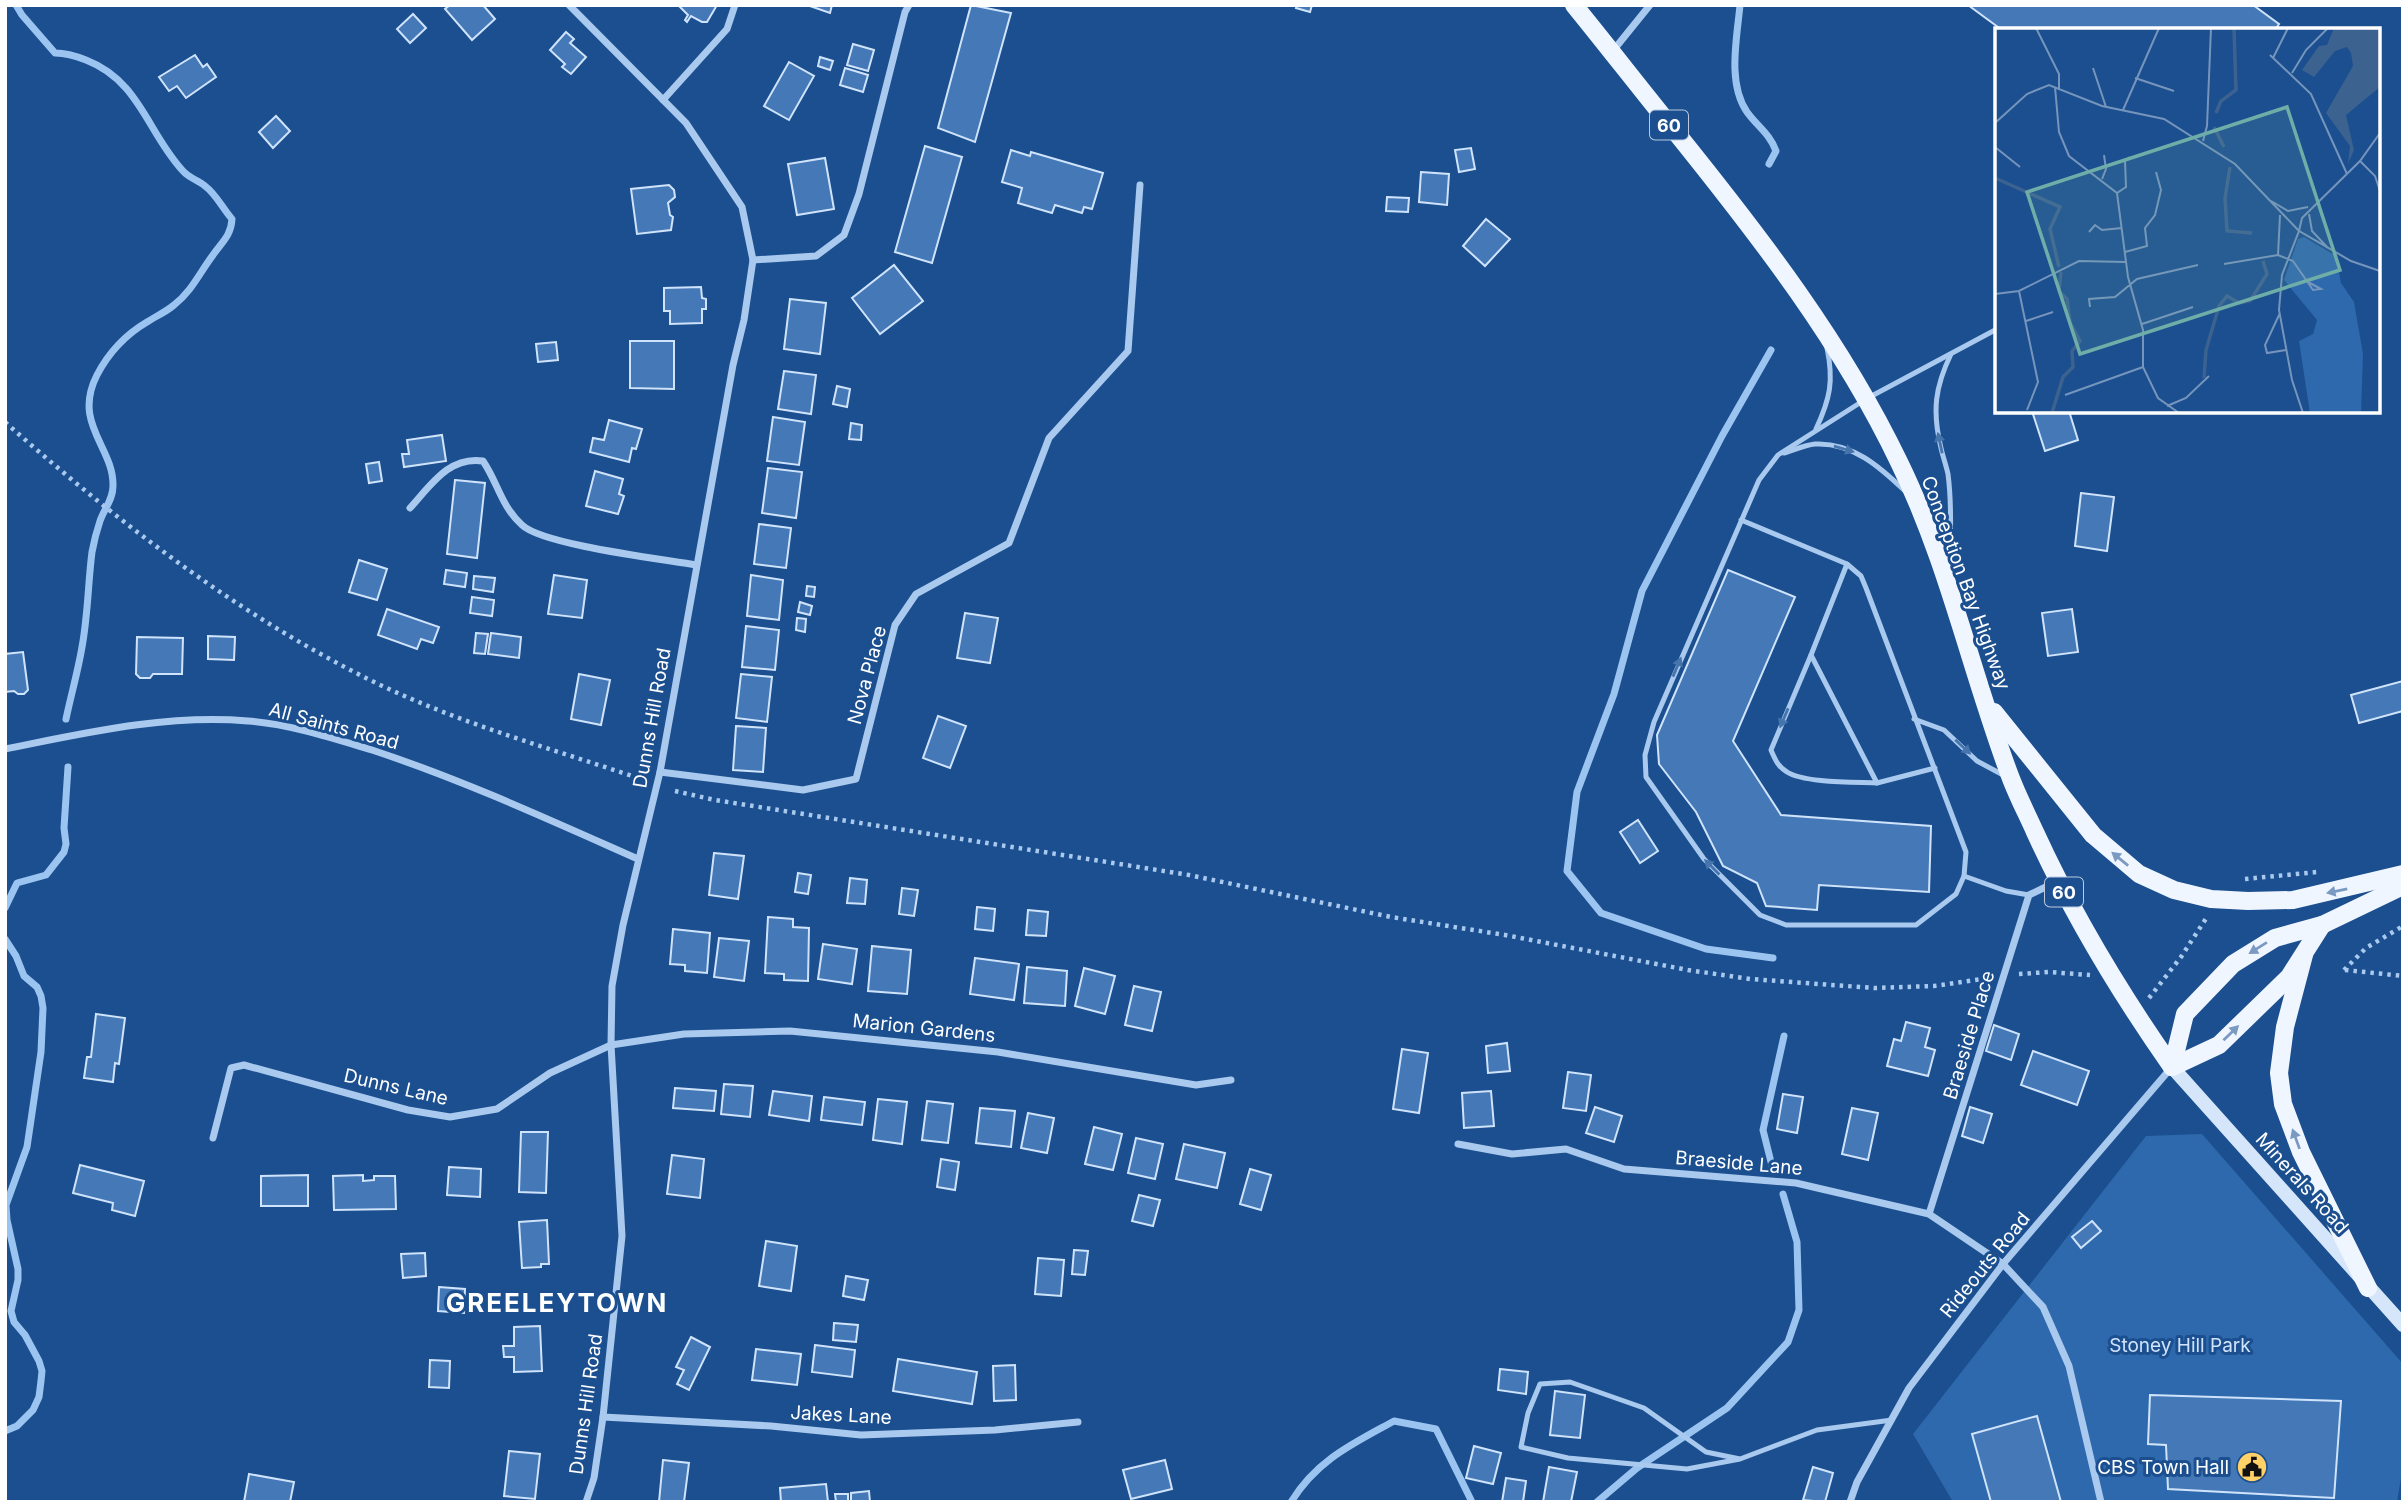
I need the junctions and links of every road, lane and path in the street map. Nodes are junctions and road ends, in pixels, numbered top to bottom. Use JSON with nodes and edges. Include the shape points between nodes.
{"nodes":[{"id":1,"x":569,"y":5,"type":"edge"},
{"id":2,"x":735,"y":5,"type":"edge"},
{"id":3,"x":909,"y":5,"type":"edge"},
{"id":4,"x":1574,"y":5,"type":"edge"},
{"id":5,"x":1650,"y":5,"type":"edge"},
{"id":6,"x":1612,"y":53,"type":"junction"},
{"id":7,"x":663,"y":100,"type":"junction"},
{"id":8,"x":1140,"y":185,"type":"dead end"},
{"id":9,"x":753,"y":260,"type":"junction"},
{"id":10,"x":1995,"y":330,"type":"edge"},
{"id":11,"x":1824,"y":331,"type":"junction"},
{"id":12,"x":1951,"y":353,"type":"junction"},
{"id":13,"x":1866,"y":398,"type":"junction"},
{"id":14,"x":5,"y":422,"type":"edge"},
{"id":15,"x":1815,"y":430,"type":"junction"},
{"id":16,"x":1778,"y":456,"type":"junction"},
{"id":17,"x":1919,"y":505,"type":"junction"},
{"id":18,"x":410,"y":508,"type":"dead end"},
{"id":19,"x":1741,"y":520,"type":"junction"},
{"id":20,"x":1847,"y":564,"type":"junction"},
{"id":21,"x":696,"y":565,"type":"junction"},
{"id":22,"x":1948,"y":584,"type":"junction"},
{"id":23,"x":1811,"y":655,"type":"junction"},
{"id":24,"x":1986,"y":702,"type":"junction"},
{"id":25,"x":1914,"y":719,"type":"junction"},
{"id":26,"x":5,"y":749,"type":"edge"},
{"id":27,"x":1935,"y":768,"type":"junction"},
{"id":28,"x":660,"y":772,"type":"junction"},
{"id":29,"x":2010,"y":778,"type":"junction"},
{"id":30,"x":1877,"y":783,"type":"junction"},
{"id":31,"x":657,"y":785,"type":"junction"},
{"id":32,"x":638,"y":859,"type":"junction"},
{"id":33,"x":2325,"y":871,"type":"dead end"},
{"id":34,"x":2403,"y":874,"type":"edge"},
{"id":35,"x":1964,"y":876,"type":"junction"},
{"id":36,"x":2237,"y":880,"type":"dead end"},
{"id":37,"x":2058,"y":881,"type":"junction"},
{"id":38,"x":2403,"y":886,"type":"edge"},
{"id":39,"x":2029,"y":895,"type":"junction"},
{"id":40,"x":2211,"y":899,"type":"junction"},
{"id":41,"x":2322,"y":925,"type":"junction"},
{"id":42,"x":2403,"y":926,"type":"edge"},
{"id":43,"x":2304,"y":955,"type":"junction"},
{"id":44,"x":2004,"y":975,"type":"junction"},
{"id":45,"x":2403,"y":976,"type":"edge"},
{"id":46,"x":2095,"y":984,"type":"dead end"},
{"id":47,"x":2136,"y":1015,"type":"junction"},
{"id":48,"x":611,"y":1045,"type":"junction"},
{"id":49,"x":2172,"y":1066,"type":"junction"},
{"id":50,"x":1231,"y":1080,"type":"dead end"},
{"id":51,"x":213,"y":1138,"type":"dead end"},
{"id":52,"x":1458,"y":1144,"type":"dead end"},
{"id":53,"x":1929,"y":1214,"type":"junction"},
{"id":54,"x":2003,"y":1264,"type":"junction"},
{"id":55,"x":2368,"y":1288,"type":"junction"},
{"id":56,"x":2403,"y":1325,"type":"edge"},
{"id":57,"x":603,"y":1417,"type":"junction"},
{"id":58,"x":1892,"y":1420,"type":"junction"},
{"id":59,"x":1078,"y":1422,"type":"dead end"},
{"id":60,"x":1740,"y":1459,"type":"junction"},
{"id":61,"x":586,"y":1502,"type":"edge"},
{"id":62,"x":1850,"y":1502,"type":"edge"},
{"id":63,"x":2101,"y":1502,"type":"edge"}],
"edges":[{"from":1,"to":7,"type":"street","name":"Dunns Hill Road"},
{"from":2,"to":7,"type":"street","via":[[727,29]]},
{"from":3,"to":9,"type":"street","via":[[859,194],[844,234],[816,256]]},
{"from":4,"to":6,"type":"main road","name":"Conception Bay Highway","number":"60"},
{"from":5,"to":6,"type":"street"},
{"from":6,"to":11,"type":"main road","name":"Conception Bay Highway","number":"60","via":[[1727,196]]},
{"from":7,"to":9,"type":"street","name":"Dunns Hill Road","via":[[686,123],[742,207]]},
{"from":8,"to":28,"type":"street","name":"Nova Place","via":[[1128,351],[1049,438],[1009,542],[916,594],[895,625],[856,779],[803,790]]},
{"from":9,"to":21,"type":"street","name":"Dunns Hill Road"},
{"from":10,"to":12,"type":"lane"},
{"from":11,"to":13,"type":"main road","name":"Conception Bay Highway","number":"60"},
{"from":11,"to":15,"type":"lane","via":[[1832,371],[1829,402]]},
{"from":12,"to":13,"type":"lane"},
{"from":22,"to":12,"type":"lane","one_way":true,"via":[[1952,514],[1935,418],[1940,376]]},
{"from":13,"to":15,"type":"lane"},
{"from":13,"to":17,"type":"main road","name":"Conception Bay Highway","number":"60"},
{"from":14,"to":31,"type":"path","via":[[115,516],[301,642],[364,677],[453,715]]},
{"from":15,"to":16,"type":"lane"},
{"from":16,"to":17,"type":"lane","one_way":true,"via":[[1814,444],[1837,446],[1887,473]]},
{"from":16,"to":19,"type":"lane","via":[[1759,480]]},
{"from":17,"to":22,"type":"main road","name":"Conception Bay Highway","number":"60"},
{"from":18,"to":21,"type":"street","via":[[448,467],[469,459],[483,461],[501,500],[523,527],[555,540]]},
{"from":19,"to":20,"type":"lane"},
{"from":35,"to":19,"type":"lane","one_way":true,"via":[[1956,894],[1916,925],[1786,925],[1760,915],[1704,859],[1646,776],[1645,755],[1654,722]]},
{"from":20,"to":23,"type":"lane"},
{"from":20,"to":25,"type":"lane","via":[[1867,588]]},
{"from":21,"to":28,"type":"street","name":"Dunns Hill Road"},
{"from":22,"to":24,"type":"main road","name":"Conception Bay Highway","number":"60"},
{"from":23,"to":30,"type":"lane"},
{"from":23,"to":30,"type":"lane","one_way":true,"via":[[1771,750],[1777,764],[1799,776]]},
{"from":24,"to":29,"type":"main road","name":"Conception Bay Highway","number":"60"},
{"from":40,"to":24,"type":"main road","one_way":true,"via":[[2174,890],[2139,874],[2114,855]]},
{"from":25,"to":27,"type":"lane"},
{"from":25,"to":29,"type":"lane","one_way":true,"via":[[1944,730],[1977,761]]},
{"from":26,"to":32,"type":"street","name":"All Saints Road","via":[[146,724],[249,721],[341,741],[428,768]]},
{"from":27,"to":30,"type":"lane"},
{"from":27,"to":35,"type":"lane","via":[[1966,852]]},
{"from":28,"to":31,"type":"street","name":"Dunns Hill Road"},
{"from":29,"to":37,"type":"main road","name":"Conception Bay Highway","number":"60"},
{"from":31,"to":32,"type":"street","name":"Dunns Hill Road"},
{"from":31,"to":44,"type":"path","via":[[715,800],[1189,876],[1391,917],[1750,979],[1874,988],[1934,986]]},
{"from":32,"to":48,"type":"street","name":"Dunns Hill Road","via":[[612,986]]},
{"from":33,"to":36,"type":"path"},
{"from":34,"to":40,"type":"main road","one_way":true,"via":[[2293,900]]},
{"from":35,"to":39,"type":"lane"},
{"from":37,"to":39,"type":"street"},
{"from":37,"to":47,"type":"main road","name":"Conception Bay Highway","number":"60"},
{"from":38,"to":41,"type":"main road"},
{"from":39,"to":44,"type":"street","name":"Braeside Place"},
{"from":40,"to":47,"type":"path","via":[[2206,920]]},
{"from":41,"to":43,"type":"main road"},
{"from":41,"to":49,"type":"main road","one_way":true,"via":[[2275,938],[2233,964],[2185,1014]]},
{"from":42,"to":45,"type":"path","via":[[2366,948],[2344,970]]},
{"from":49,"to":43,"type":"main road","one_way":true,"via":[[2219,1045],[2289,977]]},
{"from":55,"to":43,"type":"main road","one_way":true,"via":[[2301,1152],[2283,1104],[2279,1073],[2283,1038]]},
{"from":44,"to":46,"type":"path","via":[[2089,974]]},
{"from":44,"to":53,"type":"street","name":"Braeside Place"},
{"from":47,"to":49,"type":"main road","name":"Conception Bay Highway","number":"60"},
{"from":48,"to":50,"type":"street","name":"Marion Gardens","via":[[684,1034],[790,1031],[998,1052],[1196,1085]]},
{"from":48,"to":51,"type":"street","name":"Dunns Lane","via":[[550,1073],[497,1110],[450,1117],[244,1065],[231,1068]]},
{"from":48,"to":57,"type":"street","name":"Dunns Hill Road","via":[[622,1236]]},
{"from":49,"to":54,"type":"street","name":"Rideouts Road"},
{"from":49,"to":55,"type":"street","name":"Minerals Road"},
{"from":52,"to":53,"type":"street","name":"Braeside Lane","via":[[1512,1154],[1566,1149],[1624,1169],[1797,1183]]},
{"from":53,"to":54,"type":"street","name":"Braeside Lane"},
{"from":54,"to":58,"type":"street","name":"Rideouts Road","via":[[1909,1388]]},
{"from":54,"to":63,"type":"street","name":"Braeside Lane","via":[[2043,1307],[2069,1366]]},
{"from":55,"to":56,"type":"street","name":"Minerals Road"},
{"from":57,"to":59,"type":"street","name":"Jakes Lane","via":[[861,1435]]},
{"from":57,"to":61,"type":"street","name":"Dunns Hill Road"},
{"from":58,"to":60,"type":"lane","via":[[1817,1430]]},
{"from":58,"to":62,"type":"street","name":"Rideouts Road"},
{"from":60,"to":60,"type":"lane","via":[[1706,1452],[1644,1408],[1570,1382],[1541,1384],[1528,1413],[1521,1447],[1569,1458],[1687,1469]]}]}
